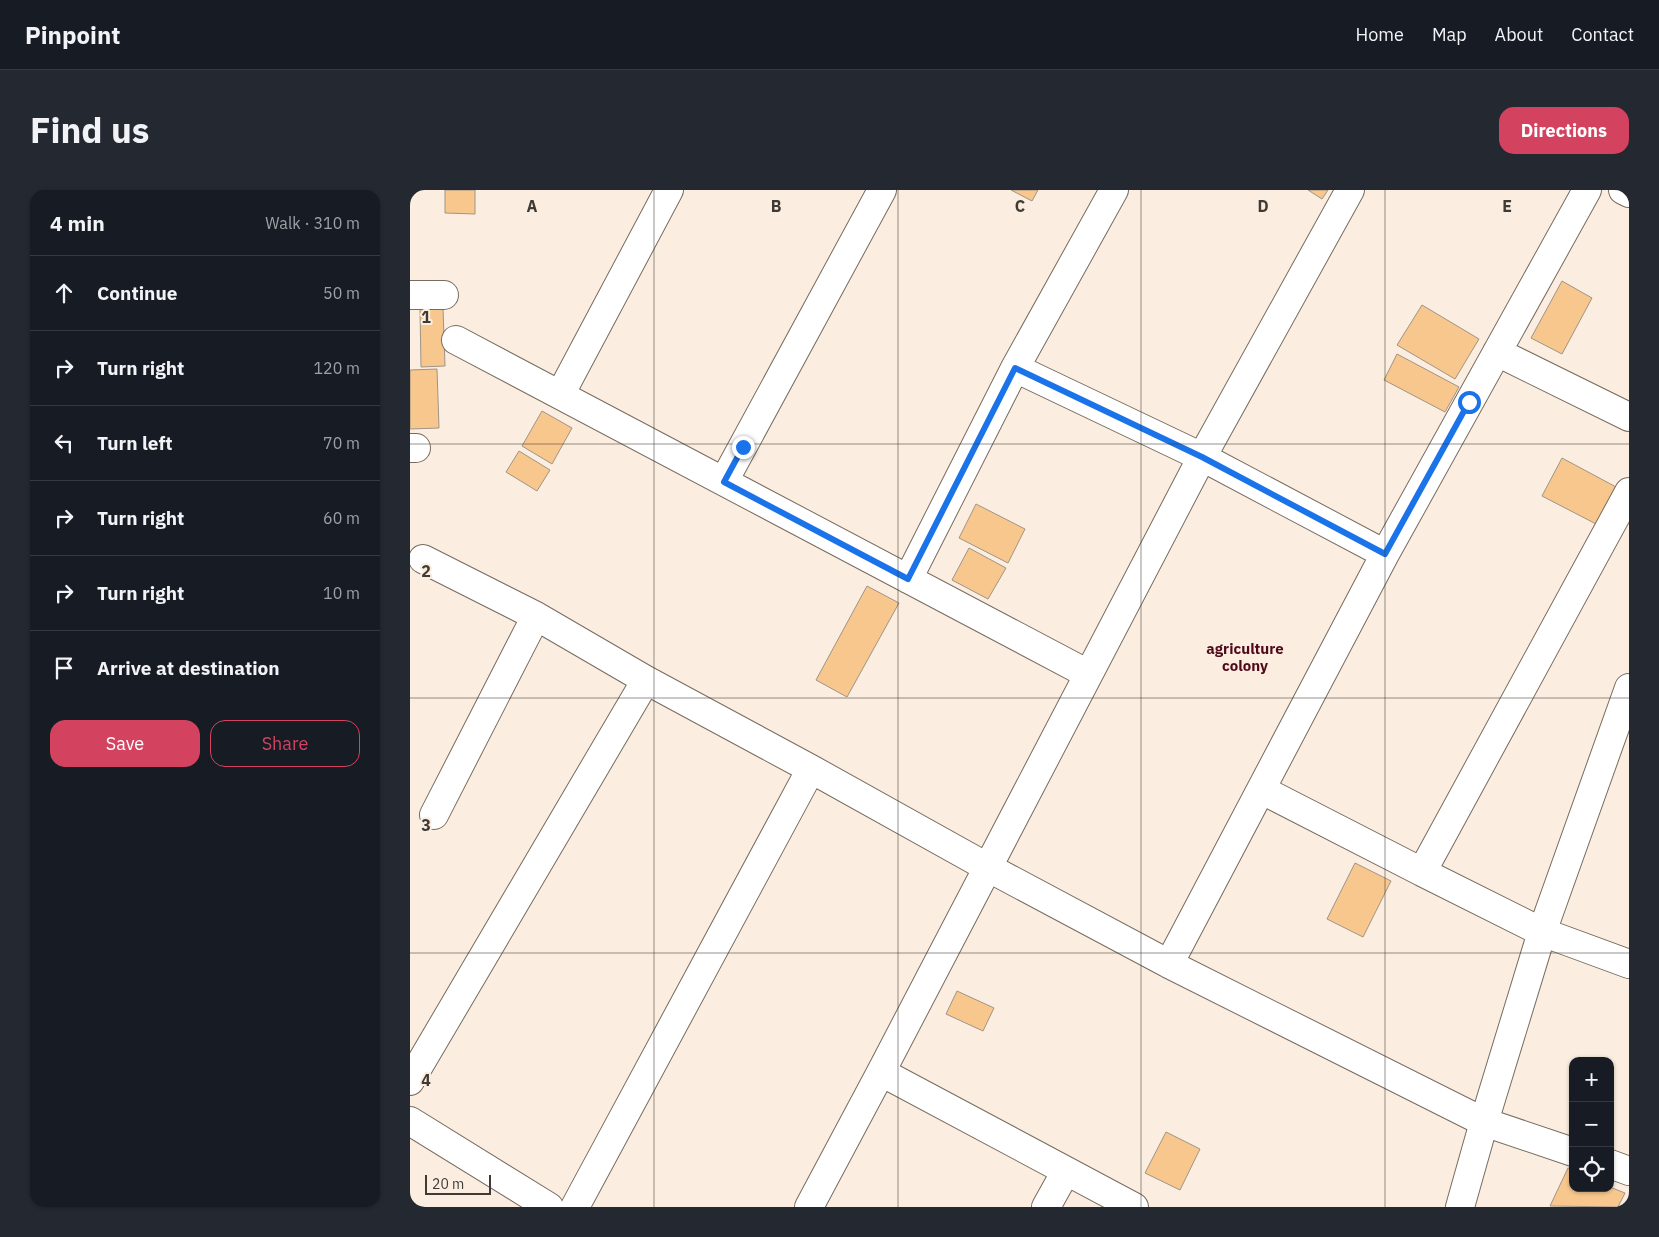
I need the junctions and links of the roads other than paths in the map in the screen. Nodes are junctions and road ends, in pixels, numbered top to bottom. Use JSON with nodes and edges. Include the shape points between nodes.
{"nodes":[{"id":1,"x":669,"y":190,"type":"edge"},
{"id":2,"x":882,"y":190,"type":"edge"},
{"id":3,"x":1114,"y":190,"type":"edge"},
{"id":4,"x":1350,"y":190,"type":"edge"},
{"id":5,"x":1587,"y":190,"type":"edge"},
{"id":6,"x":1623,"y":190,"type":"edge"},
{"id":7,"x":1629,"y":193,"type":"edge"},
{"id":8,"x":444,"y":295,"type":"dead end"},
{"id":9,"x":410,"y":296,"type":"edge"},
{"id":10,"x":456,"y":340,"type":"dead end"},
{"id":11,"x":1497,"y":352,"type":"junction"},
{"id":12,"x":1015,"y":368,"type":"junction"},
{"id":13,"x":560,"y":395,"type":"junction"},
{"id":14,"x":1629,"y":417,"type":"edge"},
{"id":15,"x":1202,"y":457,"type":"junction"},
{"id":16,"x":724,"y":482,"type":"junction"},
{"id":17,"x":1629,"y":492,"type":"edge"},
{"id":18,"x":1385,"y":554,"type":"junction"},
{"id":19,"x":423,"y":559,"type":"dead end"},
{"id":20,"x":908,"y":579,"type":"junction"},
{"id":21,"x":536,"y":616,"type":"junction"},
{"id":22,"x":1088,"y":674,"type":"junction"},
{"id":23,"x":646,"y":680,"type":"junction"},
{"id":24,"x":1629,"y":688,"type":"edge"},
{"id":25,"x":811,"y":769,"type":"junction"},
{"id":26,"x":1262,"y":790,"type":"junction"},
{"id":27,"x":434,"y":815,"type":"dead end"},
{"id":28,"x":987,"y":868,"type":"junction"},
{"id":29,"x":1422,"y":872,"type":"junction"},
{"id":30,"x":1542,"y":932,"type":"junction"},
{"id":31,"x":1169,"y":964,"type":"junction"},
{"id":32,"x":1629,"y":964,"type":"edge"},
{"id":33,"x":881,"y":1072,"type":"junction"},
{"id":34,"x":410,"y":1081,"type":"edge"},
{"id":35,"x":410,"y":1121,"type":"edge"},
{"id":36,"x":1484,"y":1122,"type":"junction"},
{"id":37,"x":1569,"y":1151,"type":"edge"},
{"id":38,"x":1614,"y":1165,"type":"edge"},
{"id":39,"x":1066,"y":1171,"type":"junction"},
{"id":40,"x":1629,"y":1171,"type":"edge"},
{"id":41,"x":549,"y":1207,"type":"edge"},
{"id":42,"x":575,"y":1207,"type":"edge"},
{"id":43,"x":809,"y":1207,"type":"edge"},
{"id":44,"x":1046,"y":1207,"type":"edge"},
{"id":45,"x":1134,"y":1207,"type":"edge"},
{"id":46,"x":1460,"y":1207,"type":"edge"}],
"edges":[{"from":1,"to":13,"type":"street"},
{"from":2,"to":16,"type":"street"},
{"from":3,"to":12,"type":"street"},
{"from":4,"to":15,"type":"street"},
{"from":5,"to":11,"type":"street"},
{"from":6,"to":7,"type":"street"},
{"from":8,"to":9,"type":"street"},
{"from":10,"to":13,"type":"street"},
{"from":11,"to":14,"type":"street"},
{"from":11,"to":18,"type":"street"},
{"from":12,"to":15,"type":"street"},
{"from":12,"to":20,"type":"street"},
{"from":13,"to":16,"type":"street"},
{"from":15,"to":18,"type":"street"},
{"from":15,"to":22,"type":"street"},
{"from":16,"to":20,"type":"street"},
{"from":17,"to":29,"type":"street"},
{"from":18,"to":26,"type":"street"},
{"from":19,"to":21,"type":"street"},
{"from":20,"to":22,"type":"street"},
{"from":21,"to":23,"type":"street"},
{"from":21,"to":27,"type":"street"},
{"from":22,"to":28,"type":"street"},
{"from":23,"to":25,"type":"street"},
{"from":23,"to":34,"type":"street"},
{"from":24,"to":30,"type":"street"},
{"from":25,"to":28,"type":"street"},
{"from":25,"to":42,"type":"street"},
{"from":26,"to":29,"type":"street"},
{"from":26,"to":31,"type":"street"},
{"from":28,"to":31,"type":"street"},
{"from":28,"to":33,"type":"street"},
{"from":29,"to":30,"type":"street"},
{"from":30,"to":32,"type":"street"},
{"from":30,"to":36,"type":"street"},
{"from":31,"to":36,"type":"street"},
{"from":33,"to":39,"type":"street"},
{"from":33,"to":43,"type":"street"},
{"from":35,"to":41,"type":"street"},
{"from":36,"to":37,"type":"street"},
{"from":36,"to":46,"type":"street"},
{"from":38,"to":40,"type":"street"},
{"from":39,"to":44,"type":"street"},
{"from":39,"to":45,"type":"street"}]}
